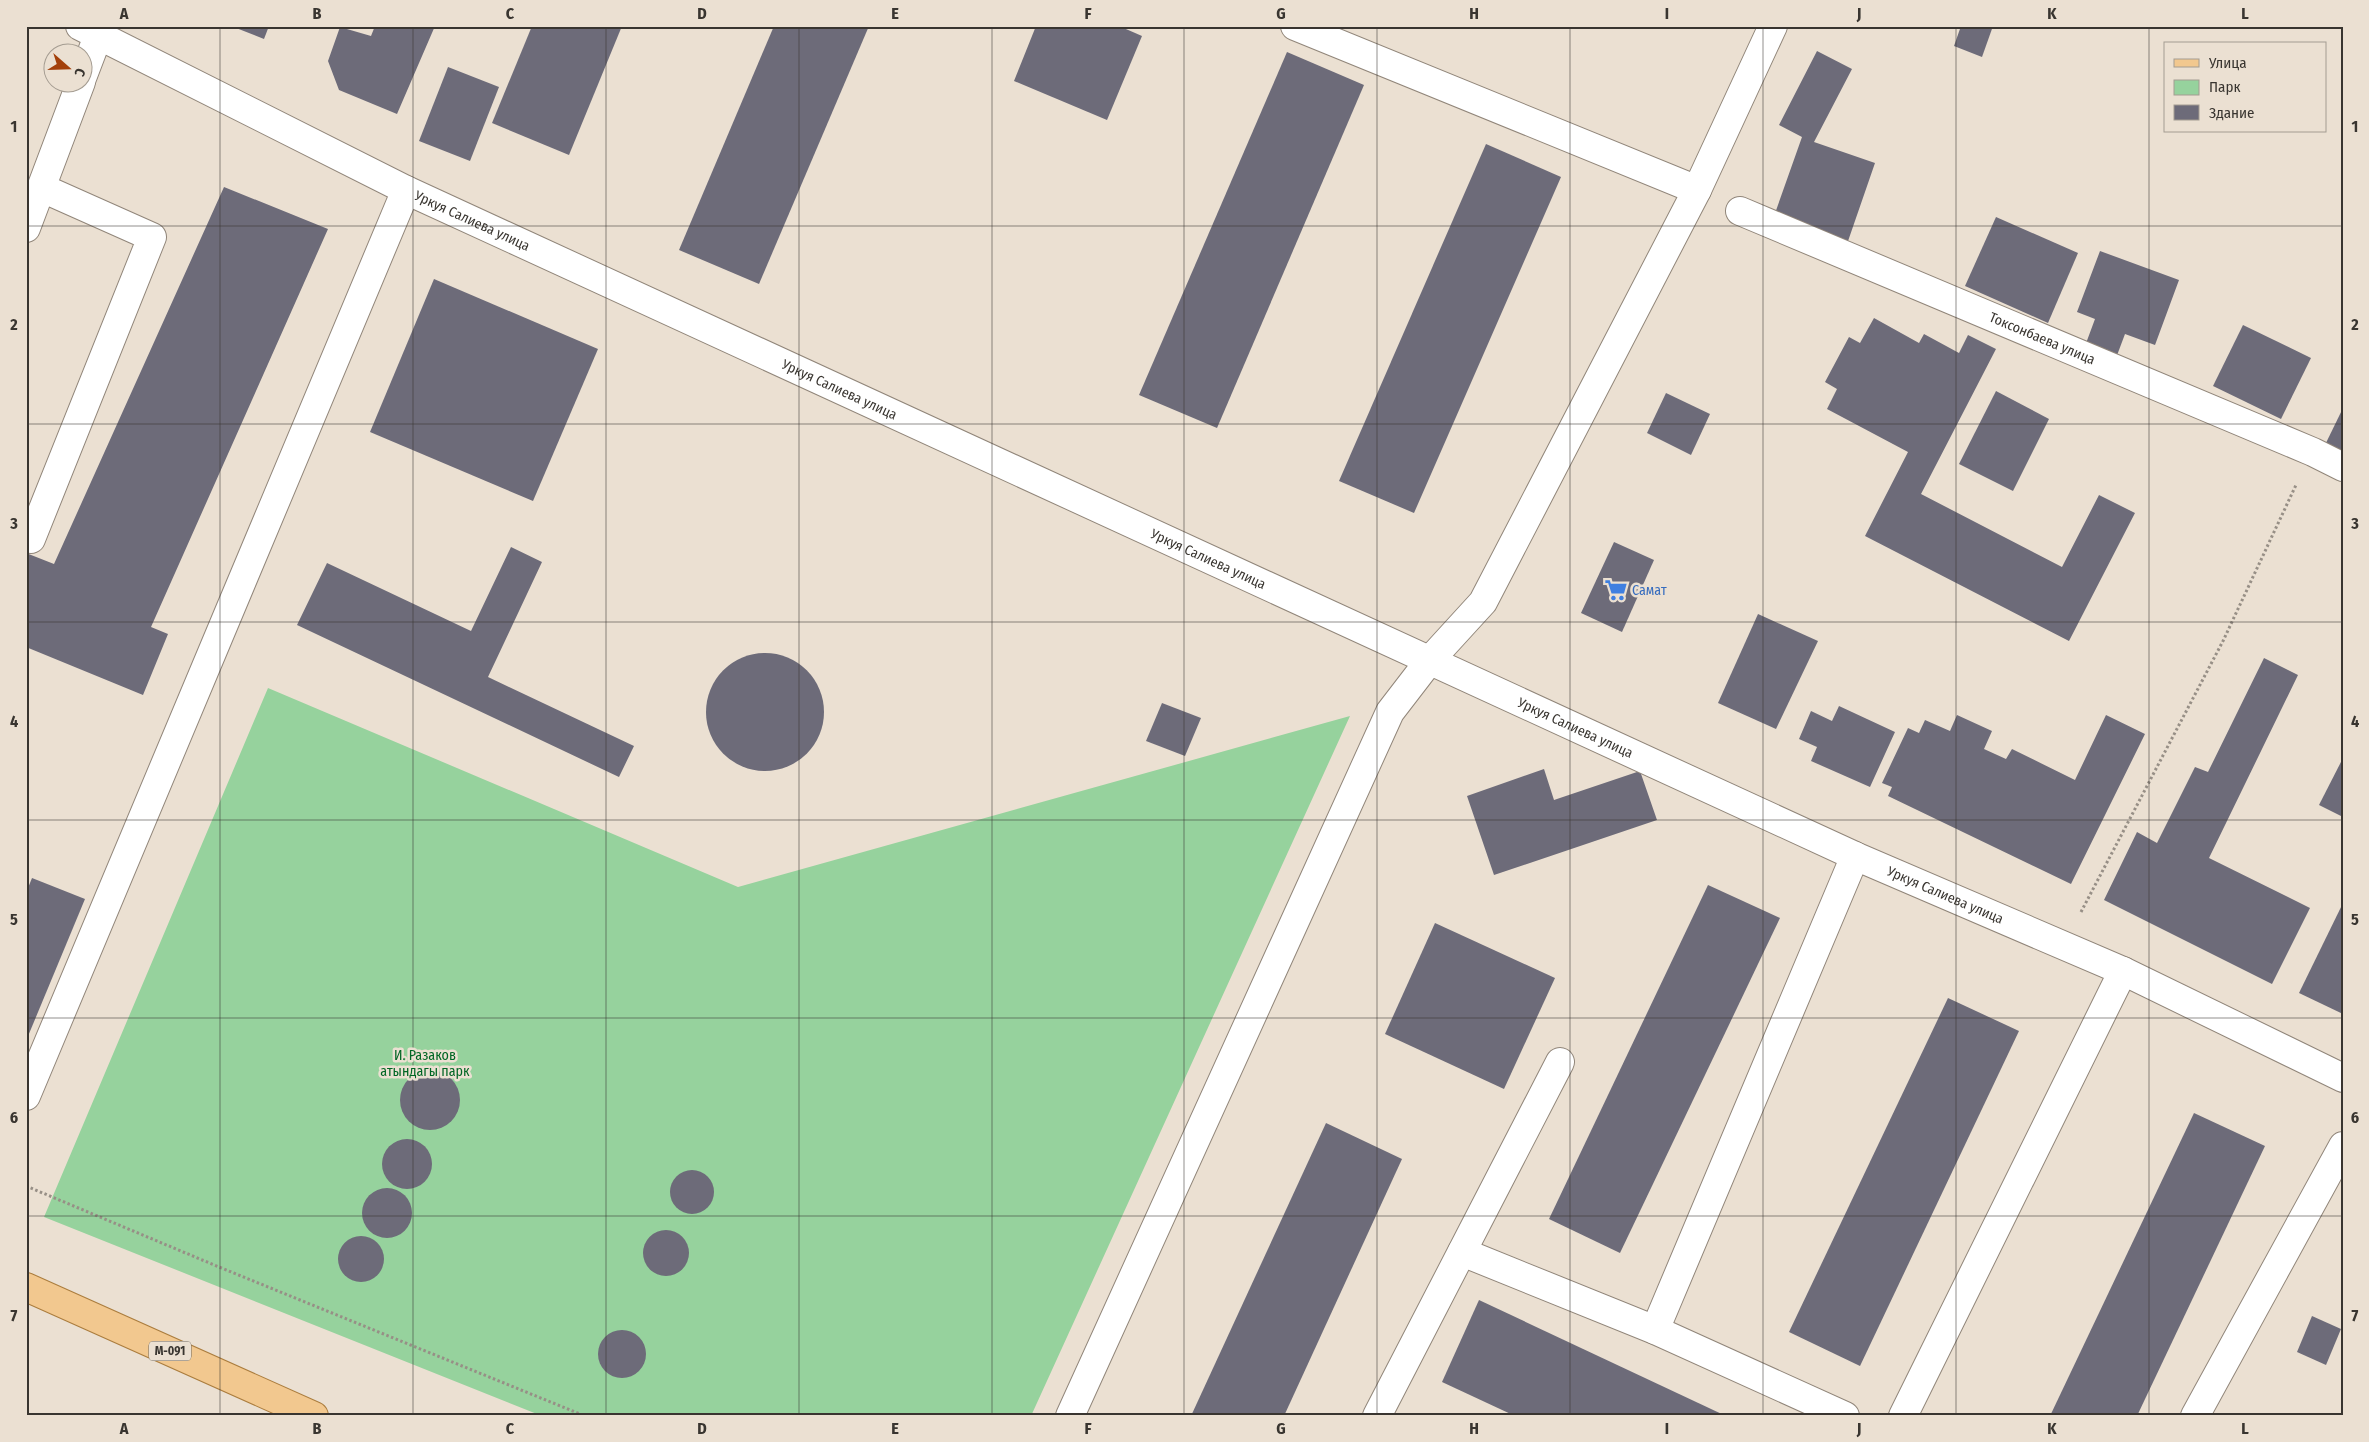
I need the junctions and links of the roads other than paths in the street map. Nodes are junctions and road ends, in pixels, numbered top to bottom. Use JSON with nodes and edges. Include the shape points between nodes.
{"nodes":[{"id":1,"x":1295,"y":26,"type":"edge"},
{"id":2,"x":1773,"y":26,"type":"edge"},
{"id":3,"x":89,"y":31,"type":"edge"},
{"id":4,"x":77,"y":92,"type":"edge"},
{"id":5,"x":42,"y":188,"type":"junction"},
{"id":6,"x":406,"y":190,"type":"junction"},
{"id":7,"x":1697,"y":190,"type":"junction"},
{"id":8,"x":1740,"y":211,"type":"dead end"},
{"id":9,"x":26,"y":228,"type":"edge"},
{"id":10,"x":2343,"y":468,"type":"edge"},
{"id":11,"x":26,"y":537,"type":"edge"},
{"id":12,"x":1430,"y":660,"type":"junction"},
{"id":13,"x":1854,"y":856,"type":"junction"},
{"id":14,"x":2123,"y":971,"type":"junction"},
{"id":15,"x":1560,"y":1062,"type":"dead end"},
{"id":16,"x":2343,"y":1078,"type":"edge"},
{"id":17,"x":26,"y":1096,"type":"edge"},
{"id":18,"x":2343,"y":1146,"type":"edge"},
{"id":19,"x":1462,"y":1252,"type":"junction"},
{"id":20,"x":26,"y":1286,"type":"edge"},
{"id":21,"x":1655,"y":1330,"type":"junction"},
{"id":22,"x":304,"y":1414,"type":"edge"},
{"id":23,"x":1070,"y":1416,"type":"edge"},
{"id":24,"x":1377,"y":1416,"type":"edge"},
{"id":25,"x":1845,"y":1416,"type":"edge"},
{"id":26,"x":1903,"y":1416,"type":"edge"},
{"id":27,"x":2195,"y":1416,"type":"edge"}],
"edges":[{"from":1,"to":7,"type":"street"},
{"from":2,"to":7,"type":"street"},
{"from":3,"to":6,"type":"street","name":"Уркуя Салиева улица"},
{"from":4,"to":5,"type":"street"},
{"from":5,"to":9,"type":"street"},
{"from":5,"to":11,"type":"street","via":[[152,237],[31,539]]},
{"from":6,"to":12,"type":"street","name":"Уркуя Салиева улица"},
{"from":6,"to":17,"type":"street"},
{"from":7,"to":12,"type":"street","via":[[1483,602]]},
{"from":8,"to":10,"type":"street","name":"Токсонбаева улица","via":[[2313,452]]},
{"from":12,"to":13,"type":"street","name":"Уркуя Салиева улица"},
{"from":12,"to":23,"type":"street","via":[[1390,712]]},
{"from":13,"to":14,"type":"street","name":"Уркуя Салиева улица"},
{"from":13,"to":21,"type":"street"},
{"from":14,"to":16,"type":"street","name":"Уркуя Салиева улица"},
{"from":14,"to":26,"type":"street"},
{"from":15,"to":19,"type":"street"},
{"from":18,"to":27,"type":"street"},
{"from":19,"to":21,"type":"street"},
{"from":19,"to":24,"type":"street"},
{"from":20,"to":22,"type":"main road","number":"М-091"},
{"from":21,"to":25,"type":"street"}]}
